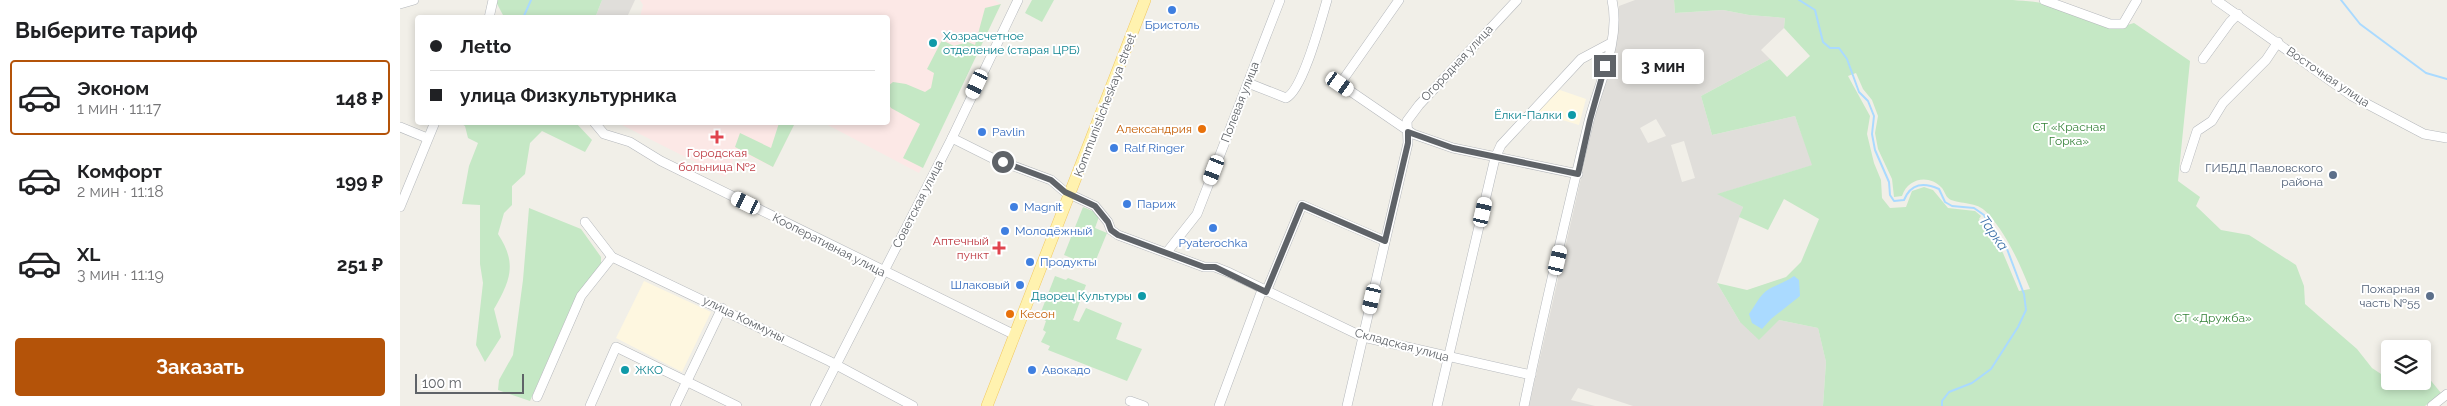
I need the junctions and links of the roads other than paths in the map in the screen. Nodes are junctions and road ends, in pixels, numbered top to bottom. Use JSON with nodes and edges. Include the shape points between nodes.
{"nodes":[{"id":1,"x":414,"y":0,"type":"edge"},
{"id":2,"x":493,"y":0,"type":"edge"},
{"id":3,"x":1018,"y":0,"type":"edge"},
{"id":4,"x":1146,"y":0,"type":"edge"},
{"id":5,"x":1280,"y":0,"type":"edge"},
{"id":6,"x":1327,"y":0,"type":"edge"},
{"id":7,"x":1517,"y":0,"type":"edge"},
{"id":8,"x":1612,"y":0,"type":"edge"},
{"id":9,"x":2044,"y":0,"type":"edge"},
{"id":10,"x":2137,"y":0,"type":"edge"},
{"id":11,"x":2216,"y":0,"type":"edge"},
{"id":12,"x":1397,"y":1,"type":"edge"},
{"id":13,"x":400,"y":4,"type":"edge"},
{"id":14,"x":2238,"y":14,"type":"junction"},
{"id":15,"x":490,"y":15,"type":"edge"},
{"id":16,"x":2278,"y":42,"type":"junction"},
{"id":17,"x":1611,"y":43,"type":"junction"},
{"id":18,"x":2202,"y":59,"type":"dead end"},
{"id":19,"x":1248,"y":83,"type":"junction"},
{"id":20,"x":433,"y":125,"type":"edge"},
{"id":21,"x":596,"y":125,"type":"edge"},
{"id":22,"x":400,"y":127,"type":"edge"},
{"id":23,"x":1408,"y":132,"type":"junction"},
{"id":24,"x":426,"y":138,"type":"junction"},
{"id":25,"x":952,"y":138,"type":"junction"},
{"id":26,"x":2447,"y":138,"type":"edge"},
{"id":27,"x":1495,"y":158,"type":"junction"},
{"id":28,"x":2185,"y":168,"type":"dead end"},
{"id":29,"x":1578,"y":174,"type":"junction"},
{"id":30,"x":1070,"y":194,"type":"junction"},
{"id":31,"x":400,"y":207,"type":"edge"},
{"id":32,"x":584,"y":222,"type":"dead end"},
{"id":33,"x":1385,"y":241,"type":"junction"},
{"id":34,"x":1167,"y":252,"type":"junction"},
{"id":35,"x":612,"y":257,"type":"junction"},
{"id":36,"x":883,"y":272,"type":"junction"},
{"id":37,"x":1264,"y":291,"type":"junction"},
{"id":38,"x":722,"y":308,"type":"junction"},
{"id":39,"x":1015,"y":335,"type":"junction"},
{"id":40,"x":1363,"y":337,"type":"junction"},
{"id":41,"x":1449,"y":358,"type":"junction"},
{"id":42,"x":836,"y":364,"type":"junction"},
{"id":43,"x":1531,"y":375,"type":"junction"},
{"id":44,"x":687,"y":381,"type":"junction"},
{"id":45,"x":2447,"y":394,"type":"edge"},
{"id":46,"x":536,"y":398,"type":"dead end"},
{"id":47,"x":1130,"y":401,"type":"dead end"},
{"id":48,"x":590,"y":406,"type":"edge"},
{"id":49,"x":675,"y":406,"type":"edge"},
{"id":50,"x":737,"y":406,"type":"edge"},
{"id":51,"x":815,"y":406,"type":"edge"},
{"id":52,"x":913,"y":406,"type":"edge"},
{"id":53,"x":987,"y":406,"type":"edge"},
{"id":54,"x":1144,"y":406,"type":"edge"},
{"id":55,"x":1219,"y":406,"type":"edge"},
{"id":56,"x":1347,"y":406,"type":"edge"},
{"id":57,"x":1437,"y":406,"type":"edge"},
{"id":58,"x":1524,"y":406,"type":"edge"},
{"id":59,"x":2432,"y":406,"type":"edge"}],
"edges":[{"from":1,"to":13,"type":"street"},
{"from":2,"to":15,"type":"street"},
{"from":3,"to":25,"type":"street","name":"Советская улица"},
{"from":4,"to":30,"type":"main road","name":"Kommunisticheskaya street"},
{"from":5,"to":19,"type":"street","name":"Полевая улица"},
{"from":6,"to":19,"type":"street","via":[[1293,95],[1286,98]]},
{"from":7,"to":23,"type":"street","name":"Огородная улица","via":[[1412,113],[1407,121]]},
{"from":8,"to":17,"type":"street","via":[[1615,24]]},
{"from":9,"to":10,"type":"street","via":[[2110,24],[2123,24]]},
{"from":11,"to":14,"type":"street","name":"Восточная улица"},
{"from":12,"to":23,"type":"street","via":[[1340,84]]},
{"from":14,"to":16,"type":"street","name":"Восточная улица"},
{"from":14,"to":18,"type":"street"},
{"from":16,"to":26,"type":"street","name":"Восточная улица","via":[[2352,96],[2424,134]]},
{"from":16,"to":28,"type":"street","via":[[2266,60],[2223,103],[2212,121],[2198,131]]},
{"from":17,"to":27,"type":"street","via":[[1581,59],[1500,145]]},
{"from":17,"to":29,"type":"street"},
{"from":19,"to":34,"type":"street","name":"Полевая улица","via":[[1197,214]]},
{"from":20,"to":24,"type":"street"},
{"from":21,"to":36,"type":"street","name":"Кооперативная улица","via":[[604,134],[630,142],[661,161]]},
{"from":22,"to":24,"type":"street"},
{"from":23,"to":27,"type":"street"},
{"from":23,"to":33,"type":"street","name":"Огородная улица"},
{"from":24,"to":31,"type":"street"},
{"from":25,"to":30,"type":"street","name":"Складская улица","via":[[992,158],[1051,180]]},
{"from":25,"to":36,"type":"street","name":"Советская улица"},
{"from":27,"to":29,"type":"street"},
{"from":27,"to":41,"type":"street"},
{"from":29,"to":43,"type":"street"},
{"from":30,"to":34,"type":"street","name":"Складская улица","via":[[1095,206],[1118,235]]},
{"from":30,"to":39,"type":"main road","name":"Kommunisticheskaya street"},
{"from":32,"to":35,"type":"street","name":"улица Коммуны"},
{"from":33,"to":37,"type":"street","via":[[1302,205]]},
{"from":33,"to":40,"type":"street","name":"Огородная улица"},
{"from":34,"to":37,"type":"street","name":"Складская улица","via":[[1204,267],[1215,267]]},
{"from":35,"to":38,"type":"street","name":"улица Коммуны"},
{"from":35,"to":46,"type":"street","via":[[581,296]]},
{"from":36,"to":39,"type":"street","name":"Кооперативная улица"},
{"from":36,"to":42,"type":"street","name":"Советская улица"},
{"from":37,"to":40,"type":"street","name":"Складская улица"},
{"from":37,"to":55,"type":"street"},
{"from":38,"to":42,"type":"street","name":"улица Коммуны"},
{"from":38,"to":44,"type":"street"},
{"from":39,"to":53,"type":"main road","name":"Kommunisticheskaya street"},
{"from":40,"to":41,"type":"street","name":"Складская улица"},
{"from":40,"to":56,"type":"street","name":"Огородная улица"},
{"from":41,"to":43,"type":"street","name":"Складская улица"},
{"from":41,"to":57,"type":"street"},
{"from":42,"to":51,"type":"street","name":"Советская улица"},
{"from":42,"to":52,"type":"street","name":"улица Коммуны"},
{"from":43,"to":58,"type":"street"},
{"from":44,"to":48,"type":"street","via":[[616,346]]},
{"from":44,"to":49,"type":"street"},
{"from":44,"to":50,"type":"street"},
{"from":45,"to":59,"type":"street"},
{"from":47,"to":54,"type":"street"}]}
